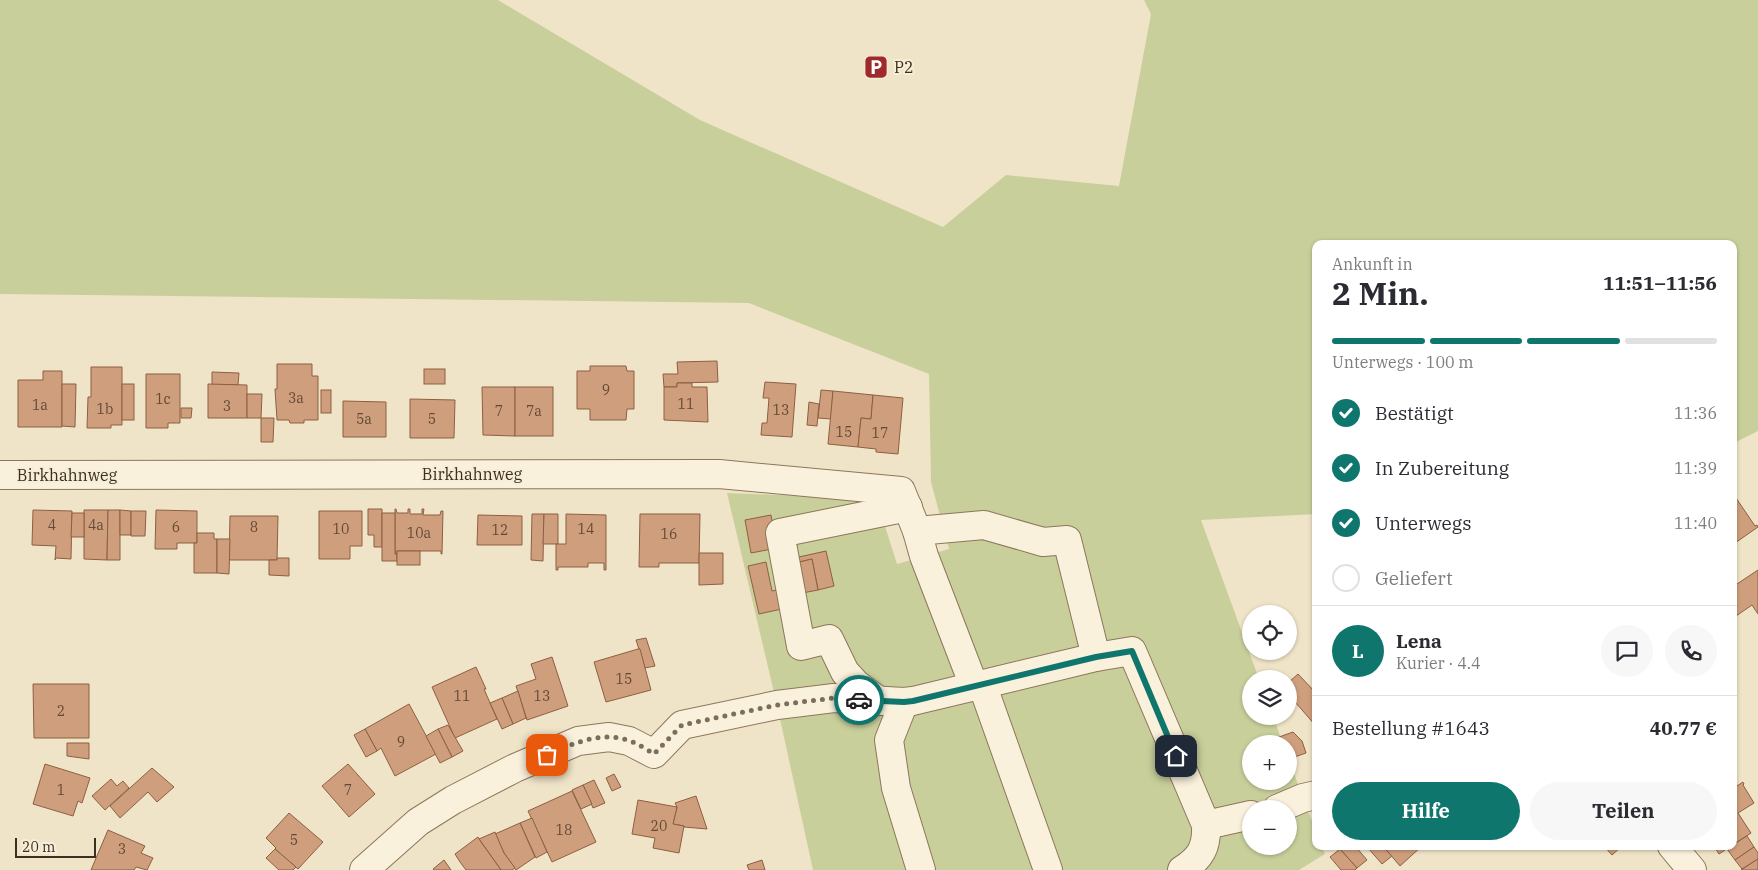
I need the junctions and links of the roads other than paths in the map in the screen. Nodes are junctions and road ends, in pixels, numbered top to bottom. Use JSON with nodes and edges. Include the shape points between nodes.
{"nodes":[{"id":1,"x":0,"y":475,"type":"edge"},
{"id":2,"x":912,"y":519,"type":"junction"},
{"id":3,"x":1096,"y":657,"type":"junction"},
{"id":4,"x":978,"y":685,"type":"junction"},
{"id":5,"x":892,"y":701,"type":"junction"},
{"id":6,"x":1312,"y":796,"type":"edge"},
{"id":7,"x":1297,"y":801,"type":"edge"},
{"id":8,"x":1242,"y":817,"type":"edge"},
{"id":9,"x":1206,"y":825,"type":"junction"},
{"id":10,"x":1675,"y":850,"type":"edge"},
{"id":11,"x":364,"y":870,"type":"edge"},
{"id":12,"x":921,"y":870,"type":"edge"},
{"id":13,"x":1048,"y":870,"type":"edge"},
{"id":14,"x":1182,"y":870,"type":"edge"},
{"id":15,"x":1692,"y":870,"type":"edge"}],
"edges":[{"from":1,"to":2,"type":"street","name":"Birkhahnweg","via":[[719,474],[901,491]]},
{"from":2,"to":3,"type":"street","via":[[984,525],[1043,542],[1067,540]]},
{"from":2,"to":4,"type":"street","via":[[924,556]]},
{"from":2,"to":5,"type":"street","via":[[780,533],[801,646],[828,639],[845,672],[856,684]]},
{"from":3,"to":4,"type":"street"},
{"from":3,"to":9,"type":"street","via":[[1132,651]]},
{"from":4,"to":5,"type":"street"},
{"from":4,"to":13,"type":"street"},
{"from":5,"to":11,"type":"street","via":[[834,698],[777,705],[682,725],[654,754],[616,738],[578,741],[453,800],[418,822]]},
{"from":5,"to":12,"type":"street","via":[[889,740],[896,788]]},
{"from":6,"to":7,"type":"street"},
{"from":8,"to":9,"type":"street"},
{"from":9,"to":14,"type":"street","via":[[1204,847]]},
{"from":10,"to":15,"type":"street"}]}
